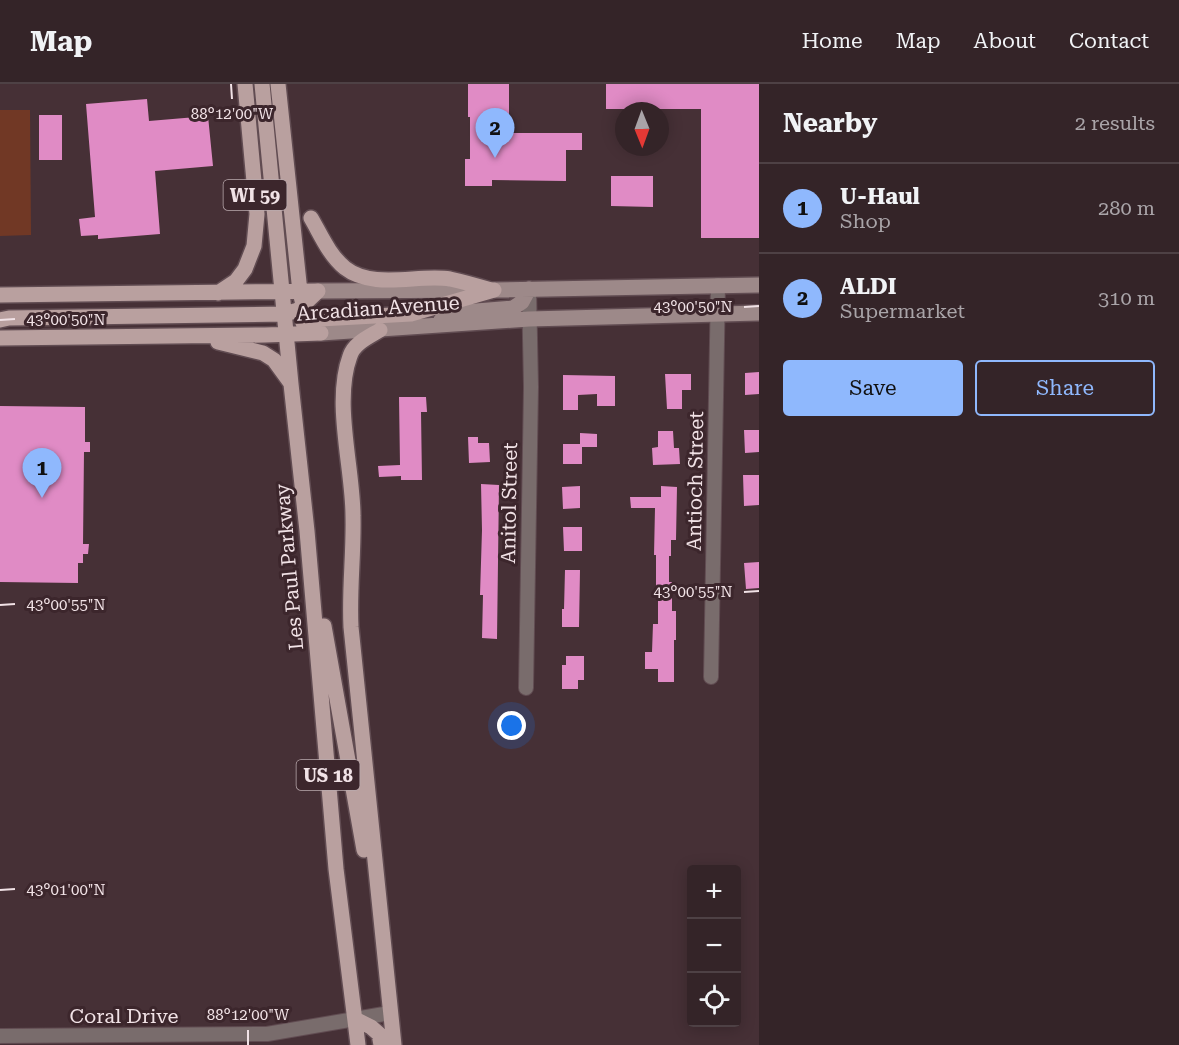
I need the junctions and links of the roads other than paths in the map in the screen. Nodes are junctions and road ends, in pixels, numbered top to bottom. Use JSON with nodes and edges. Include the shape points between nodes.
{"nodes":[{"id":1,"x":245,"y":84,"type":"edge"},
{"id":2,"x":262,"y":84,"type":"edge"},
{"id":3,"x":278,"y":84,"type":"edge"},
{"id":4,"x":311,"y":218,"type":"dead end"},
{"id":5,"x":718,"y":285,"type":"junction"},
{"id":6,"x":759,"y":285,"type":"edge"},
{"id":7,"x":494,"y":290,"type":"junction"},
{"id":8,"x":529,"y":290,"type":"junction"},
{"id":9,"x":282,"y":292,"type":"junction"},
{"id":10,"x":218,"y":293,"type":"junction"},
{"id":11,"x":0,"y":295,"type":"edge"},
{"id":12,"x":759,"y":313,"type":"edge"},
{"id":13,"x":301,"y":314,"type":"junction"},
{"id":14,"x":718,"y":314,"type":"junction"},
{"id":15,"x":529,"y":319,"type":"junction"},
{"id":16,"x":0,"y":320,"type":"edge"},
{"id":17,"x":419,"y":327,"type":"junction"},
{"id":18,"x":380,"y":330,"type":"junction"},
{"id":19,"x":287,"y":335,"type":"junction"},
{"id":20,"x":197,"y":336,"type":"junction"},
{"id":21,"x":0,"y":338,"type":"edge"},
{"id":22,"x":291,"y":384,"type":"junction"},
{"id":23,"x":307,"y":531,"type":"junction"},
{"id":24,"x":711,"y":677,"type":"dead end"},
{"id":25,"x":526,"y":688,"type":"dead end"},
{"id":26,"x":376,"y":879,"type":"junction"},
{"id":27,"x":390,"y":1014,"type":"junction"},
{"id":28,"x":355,"y":1019,"type":"junction"},
{"id":29,"x":0,"y":1036,"type":"edge"},
{"id":30,"x":152,"y":1040,"type":"edge"},
{"id":31,"x":358,"y":1045,"type":"edge"},
{"id":32,"x":381,"y":1045,"type":"edge"},
{"id":33,"x":394,"y":1045,"type":"edge"}],
"edges":[{"from":1,"to":10,"type":"main road","number":"WI 59","via":[[257,214],[254,246],[236,281]]},
{"from":2,"to":9,"type":"main road","name":"Les Paul Parkway","number":"US 18"},
{"from":3,"to":13,"type":"main road"},
{"from":4,"to":7,"type":"main road","via":[[333,256],[358,275],[372,279],[449,279]]},
{"from":5,"to":6,"type":"main road","name":"Arcadian Avenue"},
{"from":5,"to":8,"type":"main road","name":"Arcadian Avenue"},
{"from":5,"to":14,"type":"street","name":"Antioch Street"},
{"from":7,"to":8,"type":"main road","name":"Arcadian Avenue"},
{"from":7,"to":13,"type":"main road","via":[[411,314],[320,319]]},
{"from":7,"to":13,"type":"main road","name":"Arcadian Avenue","via":[[318,291]]},
{"from":8,"to":15,"type":"street","name":"Anitol Street"},
{"from":8,"to":17,"type":"main road","via":[[513,308],[464,312]]},
{"from":9,"to":10,"type":"main road","name":"Arcadian Avenue"},
{"from":9,"to":13,"type":"main road","name":"Les Paul Parkway","number":"US 18"},
{"from":9,"to":13,"type":"main road","name":"Arcadian Avenue"},
{"from":10,"to":11,"type":"main road","name":"Arcadian Avenue"},
{"from":12,"to":14,"type":"main road","name":"Arcadian Avenue"},
{"from":13,"to":16,"type":"main road"},
{"from":13,"to":18,"type":"main road","name":"Arcadian Avenue","via":[[321,333]]},
{"from":13,"to":19,"type":"main road","name":"Les Paul Parkway","number":"US 18"},
{"from":13,"to":19,"type":"main road","name":"Arcadian Avenue"},
{"from":14,"to":15,"type":"main road","name":"Arcadian Avenue"},
{"from":14,"to":24,"type":"street","name":"Antioch Street"},
{"from":15,"to":17,"type":"main road","name":"Arcadian Avenue"},
{"from":15,"to":25,"type":"street","name":"Anitol Street"},
{"from":17,"to":18,"type":"main road","name":"Arcadian Avenue"},
{"from":18,"to":26,"type":"main road","number":"US 18","via":[[352,351],[343,410],[354,516],[350,607]]},
{"from":19,"to":20,"type":"main road","name":"Arcadian Avenue"},
{"from":19,"to":22,"type":"main road","name":"Les Paul Parkway","number":"US 18"},
{"from":20,"to":21,"type":"main road","name":"Arcadian Avenue"},
{"from":20,"to":22,"type":"main road","via":[[263,353],[274,360]]},
{"from":22,"to":23,"type":"main road","name":"Les Paul Parkway","number":"US 18"},
{"from":23,"to":26,"type":"main road","via":[[365,855]]},
{"from":23,"to":28,"type":"main road","name":"Les Paul Parkway","number":"US 18","via":[[336,869]]},
{"from":26,"to":27,"type":"main road","number":"US 18"},
{"from":27,"to":28,"type":"street","name":"Coral Drive"},
{"from":27,"to":33,"type":"main road","number":"US 18"},
{"from":28,"to":30,"type":"street","name":"Coral Drive","via":[[267,1034]]},
{"from":28,"to":31,"type":"main road","name":"Les Paul Parkway","number":"US 18"},
{"from":28,"to":32,"type":"main road","via":[[379,1034]]},
{"from":29,"to":30,"type":"street","name":"Coral Drive"}]}
